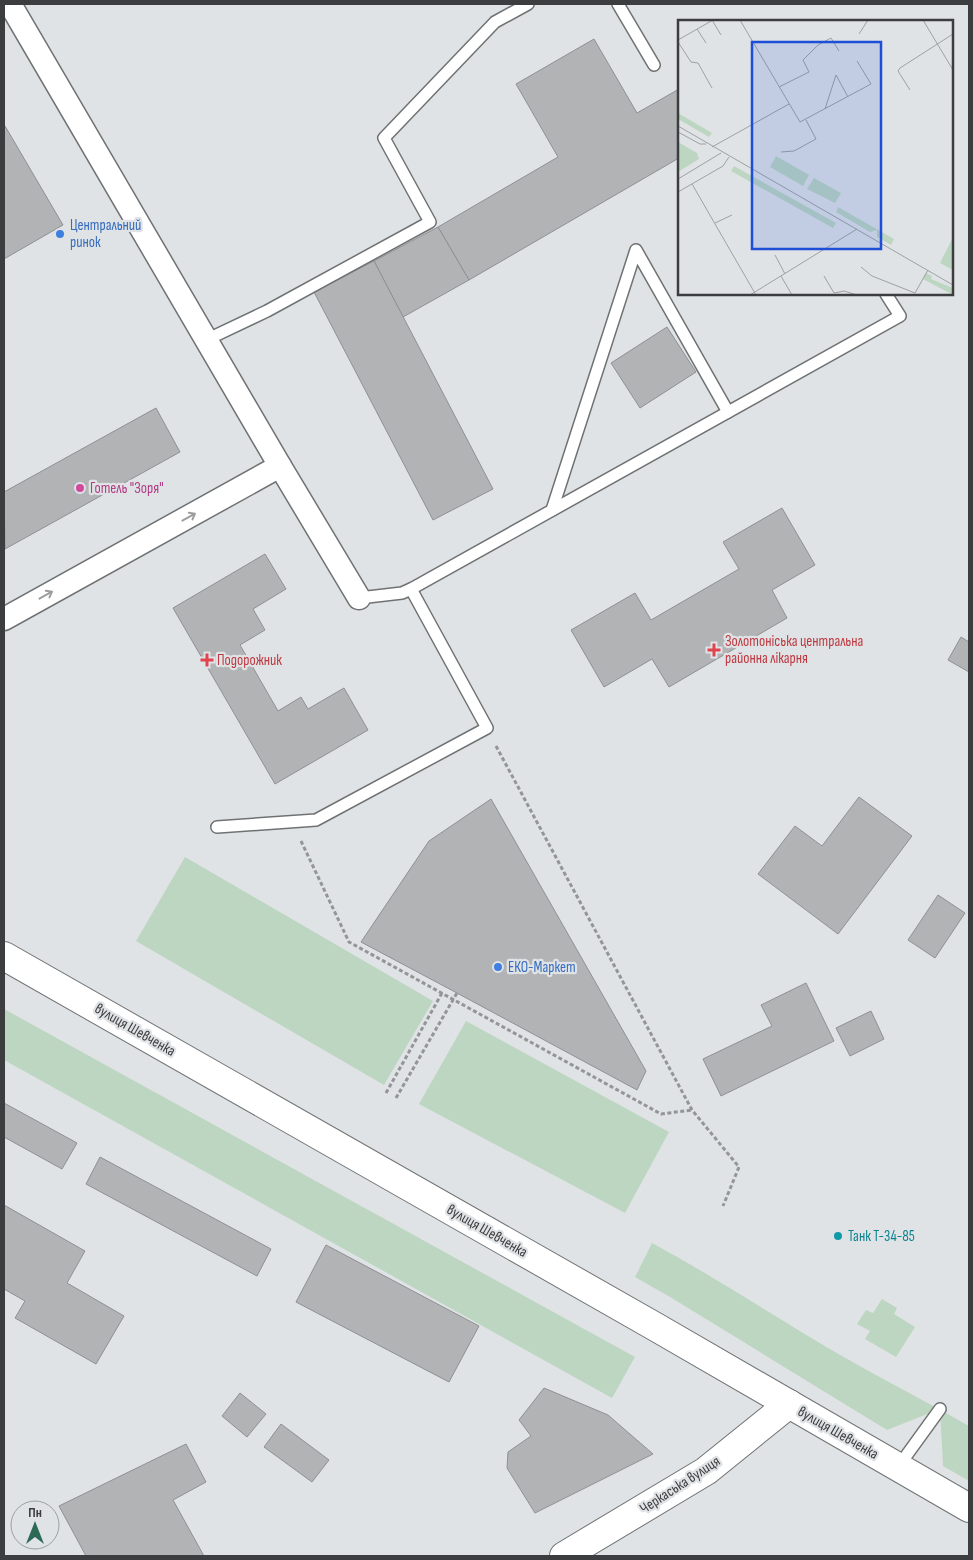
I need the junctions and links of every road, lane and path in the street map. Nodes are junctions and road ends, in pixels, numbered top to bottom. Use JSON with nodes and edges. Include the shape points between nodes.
{"nodes":[{"id":1,"x":10,"y":4,"type":"edge"},
{"id":2,"x":528,"y":4,"type":"edge"},
{"id":3,"x":618,"y":4,"type":"edge"},
{"id":4,"x":654,"y":65,"type":"dead end"},
{"id":5,"x":887,"y":295,"type":"edge"},
{"id":6,"x":206,"y":340,"type":"junction"},
{"id":7,"x":728,"y":412,"type":"junction"},
{"id":8,"x":280,"y":466,"type":"junction"},
{"id":9,"x":552,"y":510,"type":"junction"},
{"id":10,"x":411,"y":589,"type":"junction"},
{"id":11,"x":360,"y":598,"type":"joint"},
{"id":12,"x":4,"y":618,"type":"edge"},
{"id":13,"x":487,"y":728,"type":"junction"},
{"id":14,"x":292,"y":822,"type":"junction"},
{"id":15,"x":217,"y":827,"type":"dead end"},
{"id":16,"x":4,"y":956,"type":"edge"},
{"id":17,"x":442,"y":993,"type":"junction"},
{"id":18,"x":457,"y":993,"type":"dead end"},
{"id":19,"x":452,"y":1000,"type":"junction"},
{"id":20,"x":386,"y":1093,"type":"dead end"},
{"id":21,"x":396,"y":1098,"type":"dead end"},
{"id":22,"x":692,"y":1110,"type":"junction"},
{"id":23,"x":723,"y":1206,"type":"dead end"},
{"id":24,"x":789,"y":1404,"type":"junction"},
{"id":25,"x":940,"y":1409,"type":"dead end"},
{"id":26,"x":898,"y":1467,"type":"junction"},
{"id":27,"x":969,"y":1508,"type":"edge"},
{"id":28,"x":564,"y":1556,"type":"edge"}],
"edges":[{"from":1,"to":6,"type":"street"},
{"from":2,"to":6,"type":"lane","via":[[495,22],[384,138],[430,222],[267,311]]},
{"from":3,"to":4,"type":"lane"},
{"from":5,"to":7,"type":"lane","via":[[900,316]]},
{"from":6,"to":8,"type":"street"},
{"from":7,"to":9,"type":"lane"},
{"from":7,"to":9,"type":"lane","via":[[636,250]]},
{"from":8,"to":11,"type":"street"},
{"from":12,"to":8,"type":"street","one_way":true},
{"from":9,"to":10,"type":"lane"},
{"from":10,"to":11,"type":"lane"},
{"from":10,"to":13,"type":"lane"},
{"from":13,"to":14,"type":"lane","via":[[316,820]]},
{"from":13,"to":22,"type":"path"},
{"from":14,"to":15,"type":"lane"},
{"from":14,"to":17,"type":"path","via":[[349,942]]},
{"from":16,"to":24,"type":"main road","name":"вулиця Шевченка"},
{"from":17,"to":19,"type":"path"},
{"from":17,"to":20,"type":"path"},
{"from":18,"to":19,"type":"path"},
{"from":19,"to":21,"type":"path"},
{"from":19,"to":22,"type":"path","via":[[661,1114]]},
{"from":22,"to":23,"type":"path","via":[[739,1167]]},
{"from":24,"to":26,"type":"main road","name":"вулиця Шевченка"},
{"from":24,"to":28,"type":"main road","name":"Черкаська вулиця","via":[[706,1471]]},
{"from":25,"to":26,"type":"lane"},
{"from":26,"to":27,"type":"main road","name":"вулиця Шевченка"}]}
